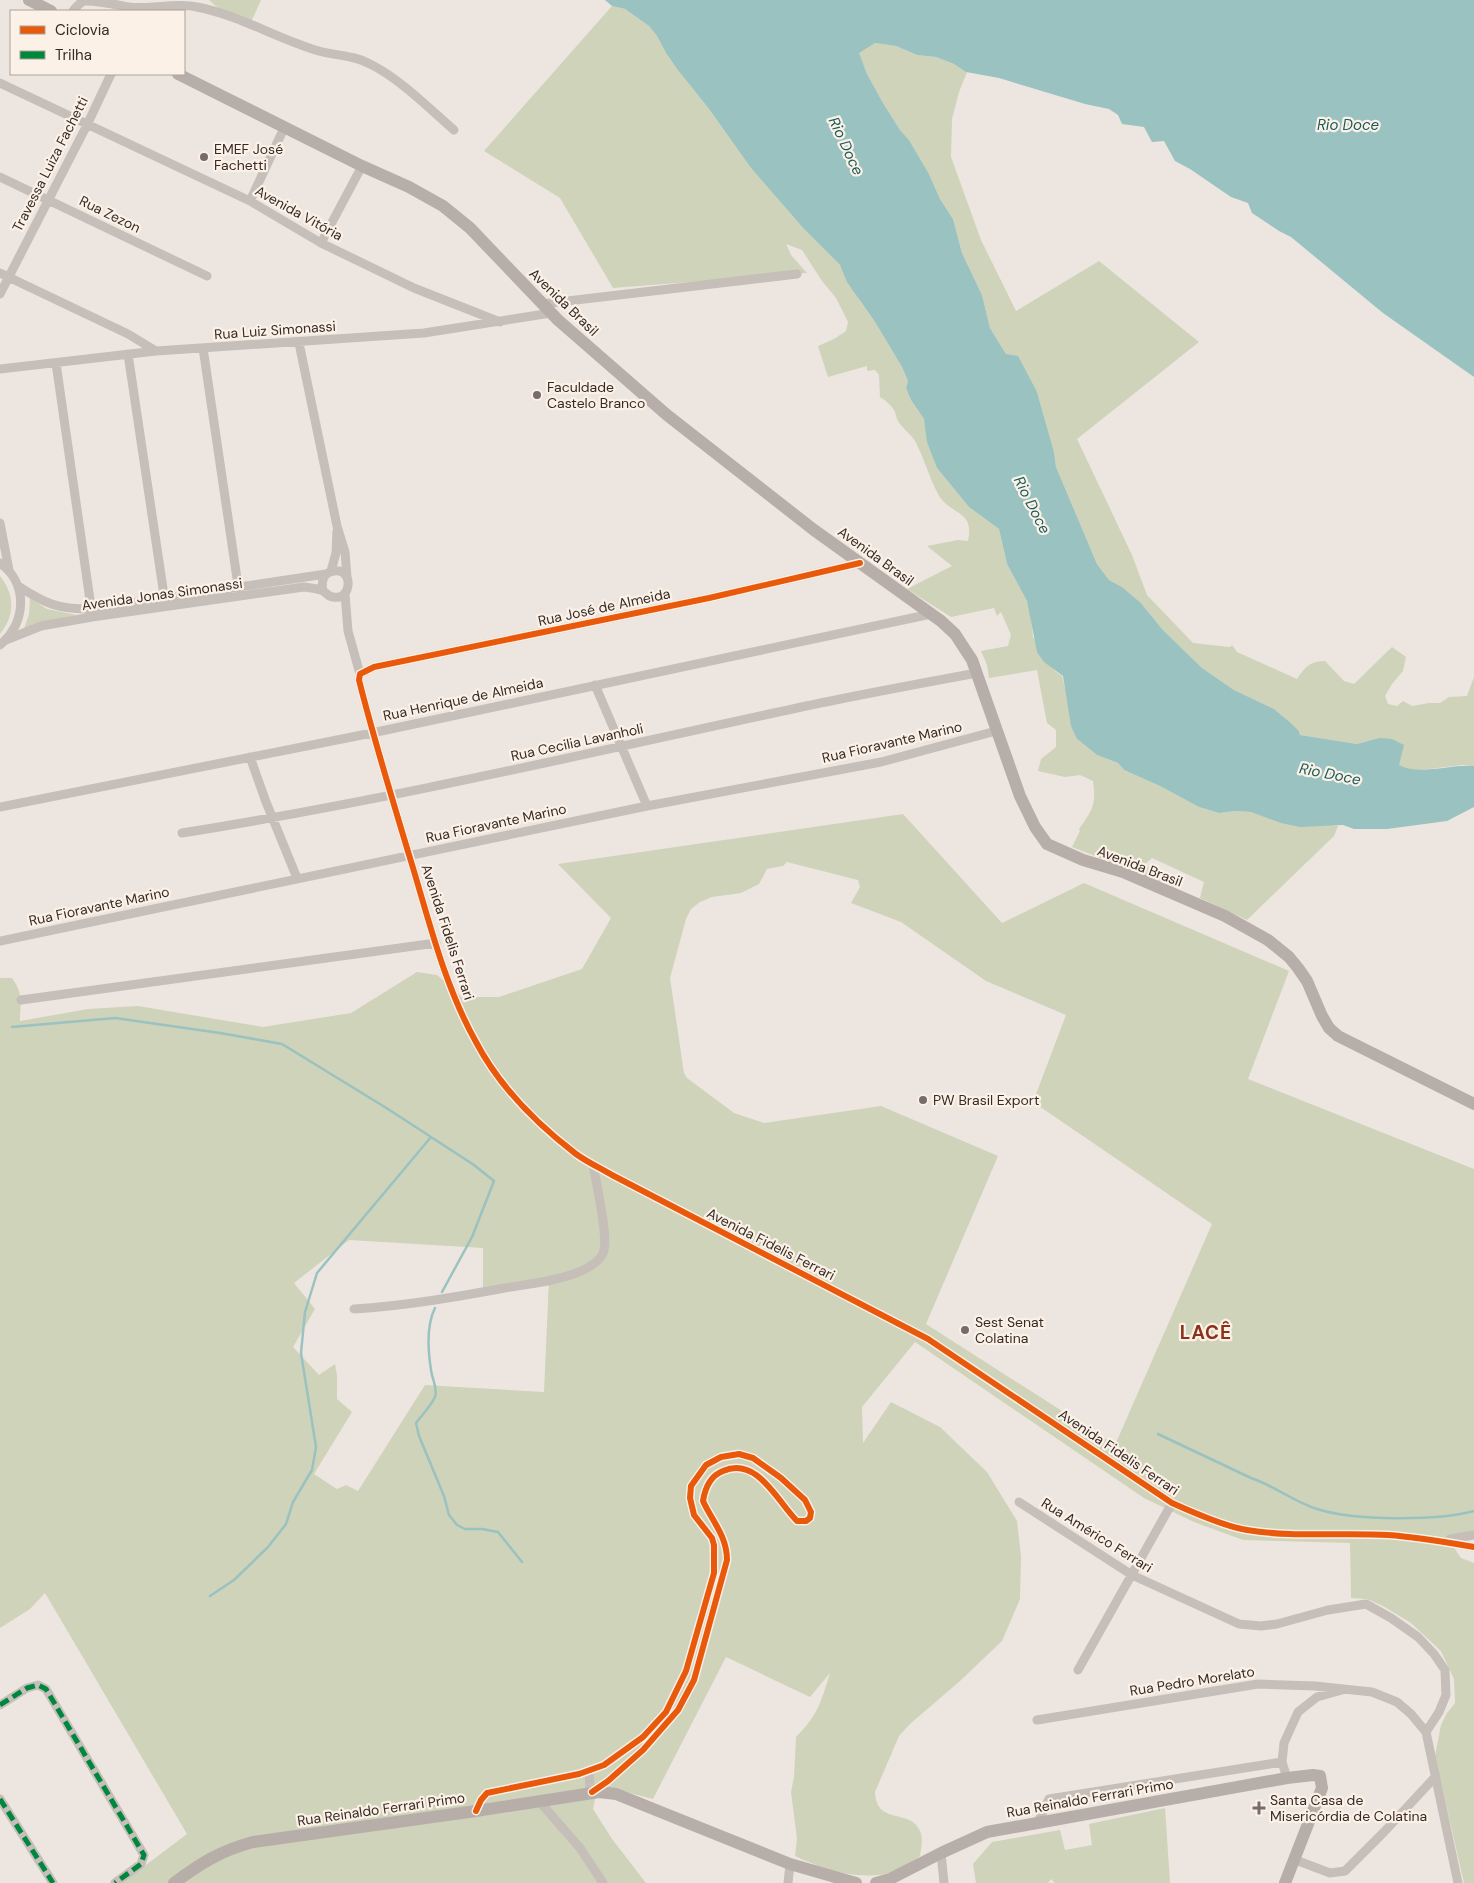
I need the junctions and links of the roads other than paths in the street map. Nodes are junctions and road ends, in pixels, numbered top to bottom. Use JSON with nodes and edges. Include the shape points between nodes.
{"nodes":[{"id":1,"x":29,"y":0,"type":"edge"},
{"id":2,"x":189,"y":3,"type":"edge"},
{"id":3,"x":49,"y":10,"type":"edge"},
{"id":4,"x":74,"y":10,"type":"edge"},
{"id":5,"x":111,"y":75,"type":"edge"},
{"id":6,"x":180,"y":75,"type":"edge"},
{"id":7,"x":2,"y":87,"type":"edge"},
{"id":8,"x":87,"y":124,"type":"junction"},
{"id":9,"x":285,"y":126,"type":"junction"},
{"id":10,"x":454,"y":130,"type":"dead end"},
{"id":11,"x":362,"y":166,"type":"junction"},
{"id":12,"x":0,"y":176,"type":"edge"},
{"id":13,"x":49,"y":200,"type":"junction"},
{"id":14,"x":250,"y":201,"type":"junction"},
{"id":15,"x":321,"y":243,"type":"junction"},
{"id":16,"x":797,"y":274,"type":"dead end"},
{"id":17,"x":4,"y":275,"type":"edge"},
{"id":18,"x":207,"y":276,"type":"dead end"},
{"id":19,"x":0,"y":294,"type":"edge"},
{"id":20,"x":542,"y":304,"type":"junction"},
{"id":21,"x":551,"y":313,"type":"junction"},
{"id":22,"x":500,"y":322,"type":"junction"},
{"id":23,"x":298,"y":342,"type":"junction"},
{"id":24,"x":203,"y":348,"type":"junction"},
{"id":25,"x":156,"y":351,"type":"junction"},
{"id":26,"x":128,"y":354,"type":"junction"},
{"id":27,"x":56,"y":363,"type":"junction"},
{"id":28,"x":0,"y":370,"type":"edge"},
{"id":29,"x":0,"y":523,"type":"edge"},
{"id":30,"x":337,"y":526,"type":"junction"},
{"id":31,"x":2,"y":544,"type":"edge"},
{"id":32,"x":0,"y":563,"type":"edge"},
{"id":33,"x":860,"y":563,"type":"junction"},
{"id":34,"x":9,"y":571,"type":"junction"},
{"id":35,"x":328,"y":572,"type":"junction"},
{"id":36,"x":347,"y":577,"type":"junction"},
{"id":37,"x":18,"y":586,"type":"junction"},
{"id":38,"x":238,"y":586,"type":"junction"},
{"id":39,"x":323,"y":591,"type":"junction"},
{"id":40,"x":345,"y":594,"type":"junction"},
{"id":41,"x":240,"y":597,"type":"junction"},
{"id":42,"x":165,"y":602,"type":"junction"},
{"id":43,"x":91,"y":613,"type":"junction"},
{"id":44,"x":931,"y":614,"type":"junction"},
{"id":45,"x":3,"y":643,"type":"edge"},
{"id":46,"x":977,"y":673,"type":"junction"},
{"id":47,"x":360,"y":677,"type":"junction"},
{"id":48,"x":595,"y":685,"type":"junction"},
{"id":49,"x":996,"y":731,"type":"junction"},
{"id":50,"x":372,"y":733,"type":"junction"},
{"id":51,"x":621,"y":747,"type":"junction"},
{"id":52,"x":250,"y":757,"type":"junction"},
{"id":53,"x":391,"y":795,"type":"junction"},
{"id":54,"x":647,"y":806,"type":"junction"},
{"id":55,"x":0,"y":807,"type":"edge"},
{"id":56,"x":273,"y":819,"type":"junction"},
{"id":57,"x":182,"y":833,"type":"dead end"},
{"id":58,"x":409,"y":855,"type":"junction"},
{"id":59,"x":297,"y":878,"type":"junction"},
{"id":60,"x":0,"y":941,"type":"edge"},
{"id":61,"x":436,"y":943,"type":"junction"},
{"id":62,"x":21,"y":1000,"type":"dead end"},
{"id":63,"x":1474,"y":1104,"type":"edge"},
{"id":64,"x":593,"y":1164,"type":"junction"},
{"id":65,"x":354,"y":1309,"type":"dead end"},
{"id":66,"x":1019,"y":1502,"type":"dead end"},
{"id":67,"x":1172,"y":1503,"type":"junction"},
{"id":68,"x":708,"y":1511,"type":"junction"},
{"id":69,"x":694,"y":1515,"type":"junction"},
{"id":70,"x":1474,"y":1535,"type":"edge"},
{"id":71,"x":1436,"y":1540,"type":"junction"},
{"id":72,"x":1474,"y":1548,"type":"edge"},
{"id":73,"x":1132,"y":1575,"type":"junction"},
{"id":74,"x":1078,"y":1670,"type":"dead end"},
{"id":75,"x":1347,"y":1688,"type":"junction"},
{"id":76,"x":0,"y":1705,"type":"edge"},
{"id":77,"x":1037,"y":1720,"type":"dead end"},
{"id":78,"x":1426,"y":1732,"type":"junction"},
{"id":79,"x":1282,"y":1762,"type":"junction"},
{"id":80,"x":589,"y":1771,"type":"junction"},
{"id":81,"x":1436,"y":1776,"type":"junction"},
{"id":82,"x":1287,"y":1778,"type":"junction"},
{"id":83,"x":591,"y":1792,"type":"junction"},
{"id":84,"x":0,"y":1799,"type":"edge"},
{"id":85,"x":538,"y":1801,"type":"junction"},
{"id":86,"x":476,"y":1811,"type":"junction"},
{"id":87,"x":1038,"y":1822,"type":"junction"},
{"id":88,"x":940,"y":1853,"type":"junction"},
{"id":89,"x":1293,"y":1860,"type":"junction"},
{"id":90,"x":790,"y":1864,"type":"junction"},
{"id":91,"x":53,"y":1883,"type":"edge"},
{"id":92,"x":115,"y":1883,"type":"edge"},
{"id":93,"x":174,"y":1883,"type":"edge"},
{"id":94,"x":604,"y":1883,"type":"edge"},
{"id":95,"x":788,"y":1883,"type":"edge"},
{"id":96,"x":856,"y":1883,"type":"edge"},
{"id":97,"x":876,"y":1883,"type":"edge"},
{"id":98,"x":944,"y":1883,"type":"edge"},
{"id":99,"x":1285,"y":1883,"type":"edge"},
{"id":100,"x":1458,"y":1883,"type":"edge"}],
"edges":[{"from":1,"to":3,"type":"main road"},
{"from":2,"to":4,"type":"street","via":[[137,7],[89,0]]},
{"from":2,"to":10,"type":"street","via":[[319,51],[351,56],[369,63],[384,71]]},
{"from":5,"to":8,"type":"street","name":"Travessa Luiza Fachetti"},
{"from":6,"to":9,"type":"main road","name":"Avenida Brasil"},
{"from":7,"to":8,"type":"street","name":"Avenida Vitória"},
{"from":8,"to":13,"type":"street","name":"Travessa Luiza Fachetti"},
{"from":8,"to":14,"type":"street","name":"Avenida Vitória"},
{"from":9,"to":11,"type":"main road","name":"Avenida Brasil"},
{"from":9,"to":14,"type":"street"},
{"from":11,"to":15,"type":"street"},
{"from":11,"to":20,"type":"main road","name":"Avenida Brasil","via":[[428,197],[457,216]]},
{"from":12,"to":13,"type":"street","name":"Rua Zezon"},
{"from":13,"to":17,"type":"street","name":"Travessa Luiza Fachetti"},
{"from":13,"to":18,"type":"street","name":"Rua Zezon"},
{"from":14,"to":15,"type":"street","name":"Avenida Vitória"},
{"from":15,"to":22,"type":"street","name":"Avenida Vitória","via":[[414,288]]},
{"from":16,"to":20,"type":"street"},
{"from":17,"to":19,"type":"street","name":"Travessa Luiza Fachetti"},
{"from":17,"to":25,"type":"street","via":[[128,334]]},
{"from":20,"to":21,"type":"main road","name":"Avenida Brasil"},
{"from":21,"to":22,"type":"street","name":"Rua Luiz Simonassi"},
{"from":21,"to":33,"type":"main road","name":"Avenida Brasil","via":[[667,415]]},
{"from":22,"to":23,"type":"street","name":"Rua Luiz Simonassi","via":[[424,333]]},
{"from":23,"to":24,"type":"street","name":"Rua Luiz Simonassi"},
{"from":23,"to":30,"type":"street"},
{"from":24,"to":25,"type":"street","name":"Rua Luiz Simonassi"},
{"from":24,"to":38,"type":"street"},
{"from":25,"to":26,"type":"street","name":"Rua Luiz Simonassi"},
{"from":26,"to":27,"type":"street","name":"Rua Luiz Simonassi"},
{"from":26,"to":42,"type":"street"},
{"from":27,"to":28,"type":"street","name":"Rua Luiz Simonassi"},
{"from":27,"to":43,"type":"street"},
{"from":29,"to":31,"type":"street"},
{"from":30,"to":35,"type":"street","via":[[336,553]]},
{"from":30,"to":36,"type":"street","via":[[345,552]]},
{"from":31,"to":34,"type":"street"},
{"from":32,"to":34,"type":"street"},
{"from":33,"to":44,"type":"main road","name":"Avenida Brasil"},
{"from":33,"to":47,"type":"street","name":"Rua José de Almeida","via":[[709,598],[374,667]]},
{"from":34,"to":37,"type":"street"},
{"from":35,"to":36,"type":"street","via":[[337,570]]},
{"from":35,"to":38,"type":"street","name":"Avenida Jonas Simonassi"},
{"from":35,"to":39,"type":"street","via":[[322,579]]},
{"from":36,"to":40,"type":"street","via":[[349,583]]},
{"from":37,"to":43,"type":"street","name":"Avenida Jonas Simonassi","via":[[47,604]]},
{"from":37,"to":45,"type":"street","via":[[21,610],[16,626]]},
{"from":38,"to":41,"type":"street"},
{"from":38,"to":42,"type":"street","name":"Avenida Jonas Simonassi"},
{"from":39,"to":40,"type":"street","via":[[333,598]]},
{"from":39,"to":41,"type":"street","name":"Avenida Jonas Simonassi","via":[[304,587]]},
{"from":40,"to":47,"type":"street","name":"Avenida Fidelis Ferrari","via":[[348,631]]},
{"from":41,"to":42,"type":"street","name":"Avenida Jonas Simonassi"},
{"from":42,"to":43,"type":"street","name":"Avenida Jonas Simonassi"},
{"from":43,"to":45,"type":"street","name":"Avenida Jonas Simonassi","via":[[41,626]]},
{"from":44,"to":46,"type":"main road","name":"Avenida Brasil","via":[[955,634]]},
{"from":44,"to":48,"type":"street","name":"Rua Henrique de Almeida"},
{"from":46,"to":49,"type":"main road","name":"Avenida Brasil"},
{"from":46,"to":51,"type":"street","name":"Rua Cecilia Lavanholi","via":[[800,707]]},
{"from":47,"to":50,"type":"street","name":"Avenida Fidelis Ferrari"},
{"from":48,"to":50,"type":"street","name":"Rua Henrique de Almeida"},
{"from":48,"to":51,"type":"street"},
{"from":49,"to":54,"type":"street","name":"Rua Fioravante Marino","via":[[881,762]]},
{"from":49,"to":63,"type":"main road","name":"Avenida Brasil","via":[[1028,815],[1047,844],[1131,876],[1254,931],[1289,957],[1298,968],[1329,1028],[1338,1036]]},
{"from":50,"to":52,"type":"street","name":"Rua Henrique de Almeida"},
{"from":50,"to":53,"type":"street","name":"Avenida Fidelis Ferrari"},
{"from":51,"to":53,"type":"street","name":"Rua Cecilia Lavanholi"},
{"from":51,"to":54,"type":"street"},
{"from":52,"to":55,"type":"street","name":"Rua Henrique de Almeida"},
{"from":52,"to":56,"type":"street"},
{"from":53,"to":56,"type":"street","name":"Rua Cecilia Lavanholi"},
{"from":53,"to":58,"type":"street","name":"Avenida Fidelis Ferrari"},
{"from":54,"to":58,"type":"street","name":"Rua Fioravante Marino"},
{"from":56,"to":57,"type":"street","name":"Rua Cecilia Lavanholi"},
{"from":56,"to":59,"type":"street"},
{"from":58,"to":59,"type":"street","name":"Rua Fioravante Marino"},
{"from":58,"to":61,"type":"street","name":"Avenida Fidelis Ferrari"},
{"from":59,"to":60,"type":"street","name":"Rua Fioravante Marino"},
{"from":61,"to":62,"type":"street"},
{"from":61,"to":64,"type":"street","name":"Avenida Fidelis Ferrari","via":[[466,1023],[498,1077],[539,1122],[577,1155]]},
{"from":64,"to":65,"type":"street","via":[[605,1235],[604,1251],[587,1268],[557,1279],[474,1294]]},
{"from":64,"to":67,"type":"street","name":"Avenida Fidelis Ferrari","via":[[928,1339]]},
{"from":66,"to":73,"type":"street","name":"Rua Américo Ferrari"},
{"from":67,"to":71,"type":"street","name":"Avenida Fidelis Ferrari","via":[[1247,1530]]},
{"from":67,"to":73,"type":"street"},
{"from":68,"to":69,"type":"street","via":[[700,1508]]},
{"from":68,"to":69,"type":"street","via":[[703,1501],[708,1482],[720,1472],[737,1467],[761,1479],[797,1521],[806,1521],[811,1512],[806,1500],[781,1478],[753,1458],[739,1454],[721,1457],[706,1465],[697,1475],[691,1486],[690,1498]]},
{"from":68,"to":83,"type":"street","via":[[723,1536],[727,1560],[694,1680],[678,1710],[661,1732],[608,1782]]},
{"from":69,"to":80,"type":"street","via":[[712,1538],[716,1557],[707,1602],[681,1684],[666,1712],[643,1737],[615,1759]]},
{"from":70,"to":71,"type":"street","name":"Avenida Fidelis Ferrari"},
{"from":71,"to":72,"type":"street","name":"Avenida Fidelis Ferrari"},
{"from":73,"to":74,"type":"street"},
{"from":73,"to":78,"type":"street","name":"Rua Américo Ferrari","via":[[1239,1624],[1277,1624],[1366,1604],[1418,1637],[1445,1670],[1446,1695]]},
{"from":75,"to":77,"type":"street","name":"Rua Pedro Morelato","via":[[1258,1684]]},
{"from":75,"to":78,"type":"street","name":"Rua Pedro Morelato","via":[[1372,1692],[1397,1702]]},
{"from":75,"to":79,"type":"street","via":[[1316,1697],[1298,1712],[1284,1743]]},
{"from":76,"to":92,"type":"street","via":[[27,1688],[38,1685],[46,1689],[144,1855],[142,1864]]},
{"from":78,"to":81,"type":"street"},
{"from":79,"to":82,"type":"street"},
{"from":79,"to":87,"type":"street","via":[[1049,1799]]},
{"from":80,"to":83,"type":"street"},
{"from":80,"to":86,"type":"street","via":[[487,1793]]},
{"from":81,"to":89,"type":"street","via":[[1345,1871],[1330,1873]]},
{"from":81,"to":100,"type":"street"},
{"from":82,"to":87,"type":"main road","name":"Rua Reinaldo Ferrari Primo"},
{"from":82,"to":89,"type":"main road","name":"Rua Reinaldo Ferrari Primo","via":[[1320,1776],[1322,1788]]},
{"from":83,"to":85,"type":"main road","name":"Rua Reinaldo Ferrari Primo"},
{"from":83,"to":90,"type":"main road","name":"Rua Reinaldo Ferrari Primo","via":[[616,1794]]},
{"from":84,"to":91,"type":"street"},
{"from":85,"to":86,"type":"main road","name":"Rua Reinaldo Ferrari Primo"},
{"from":85,"to":94,"type":"street","via":[[580,1848]]},
{"from":86,"to":93,"type":"main road","name":"Rua Reinaldo Ferrari Primo","via":[[253,1842],[214,1856]]},
{"from":87,"to":88,"type":"main road","name":"Rua Reinaldo Ferrari Primo","via":[[987,1832]]},
{"from":88,"to":97,"type":"main road","name":"Rua Reinaldo Ferrari Primo"},
{"from":88,"to":98,"type":"street"},
{"from":89,"to":99,"type":"main road"},
{"from":90,"to":95,"type":"street"},
{"from":90,"to":96,"type":"main road","name":"Rua Reinaldo Ferrari Primo"}]}
